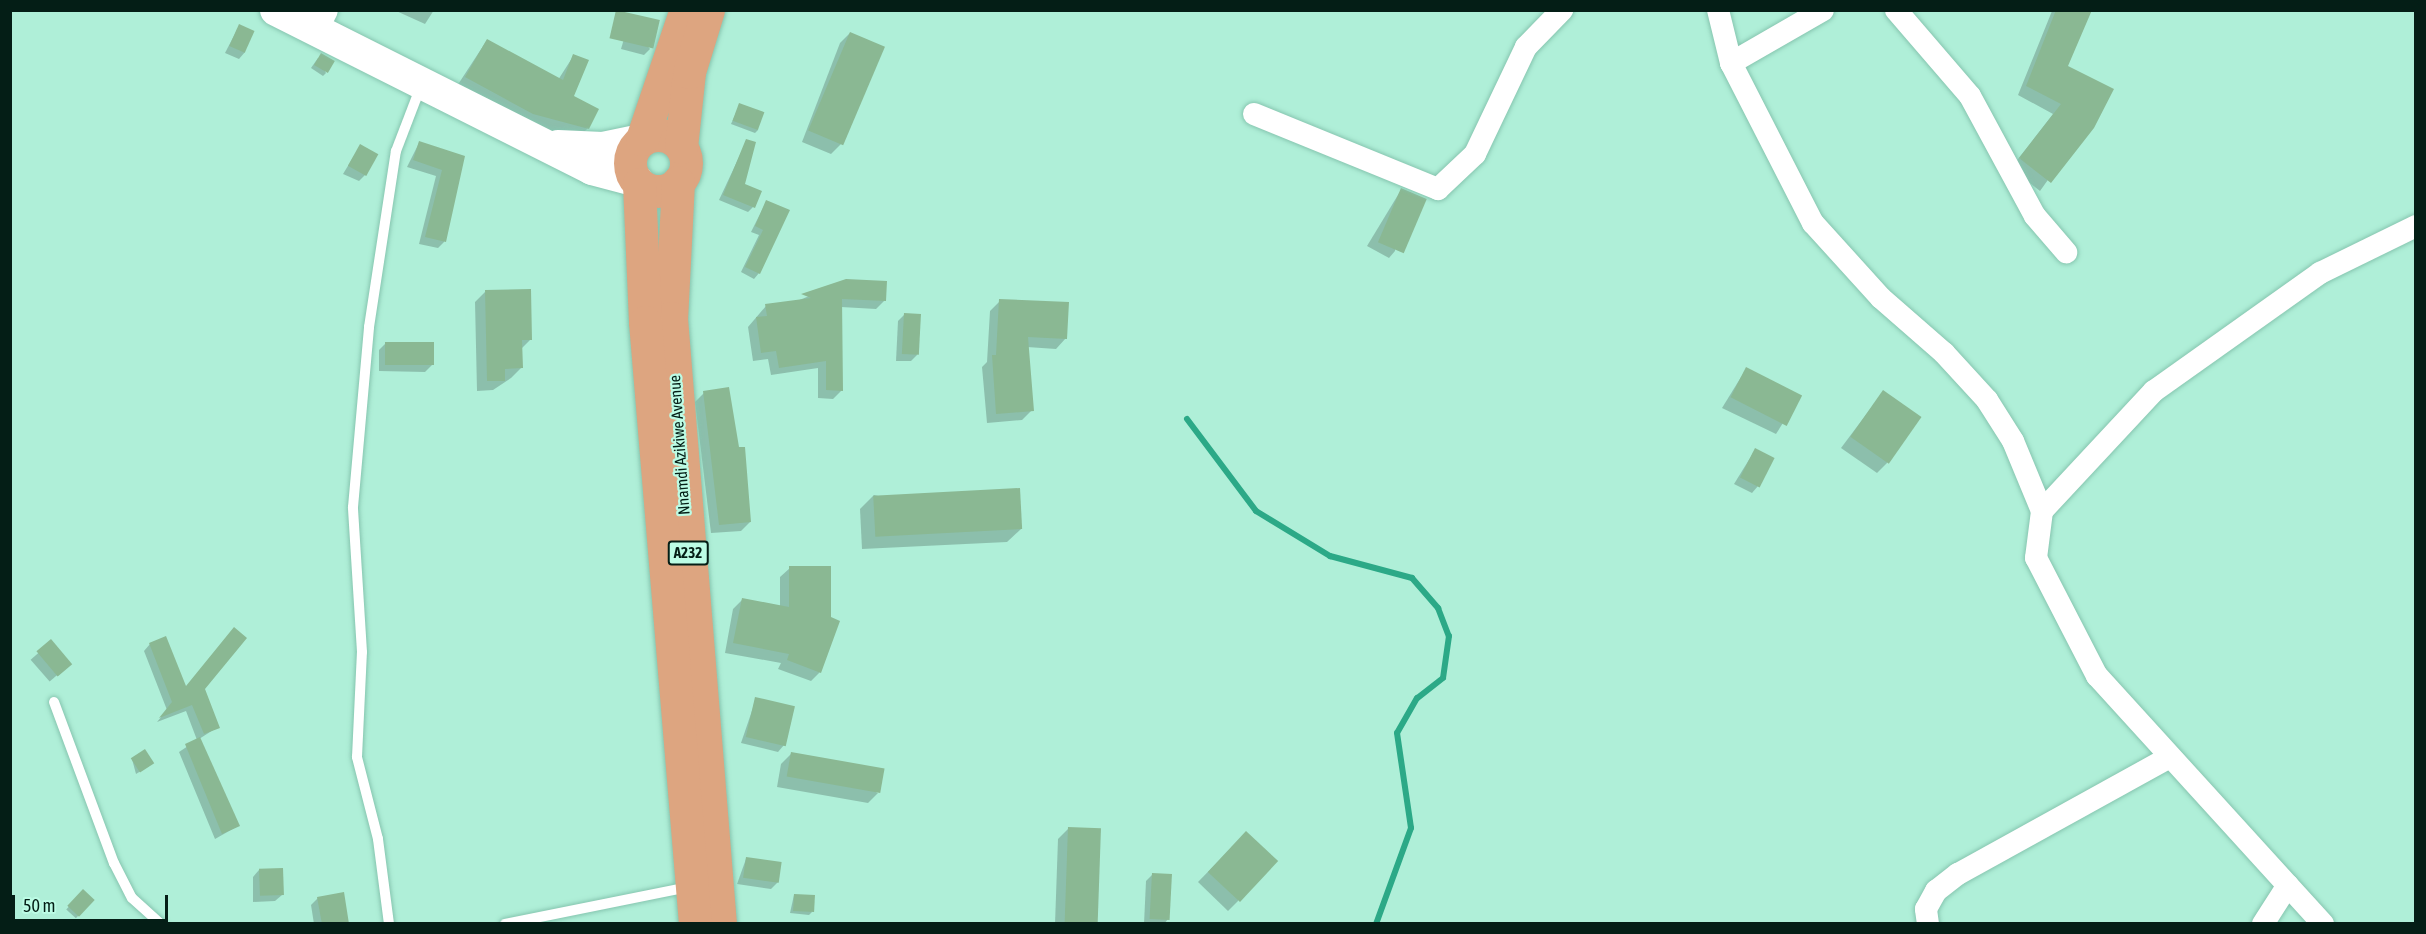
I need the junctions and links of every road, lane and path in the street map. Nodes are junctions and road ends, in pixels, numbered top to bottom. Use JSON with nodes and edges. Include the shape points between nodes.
{"nodes":[{"id":1,"x":276,"y":10,"type":"edge"},
{"id":2,"x":686,"y":10,"type":"edge"},
{"id":3,"x":708,"y":10,"type":"edge"},
{"id":4,"x":1562,"y":10,"type":"edge"},
{"id":5,"x":1718,"y":10,"type":"edge"},
{"id":6,"x":1823,"y":10,"type":"edge"},
{"id":7,"x":1896,"y":10,"type":"edge"},
{"id":8,"x":322,"y":20,"type":"edge"},
{"id":9,"x":1731,"y":63,"type":"junction"},
{"id":10,"x":423,"y":83,"type":"junction"},
{"id":11,"x":1254,"y":114,"type":"dead end"},
{"id":12,"x":641,"y":140,"type":"junction"},
{"id":13,"x":550,"y":144,"type":"junction"},
{"id":14,"x":681,"y":147,"type":"junction"},
{"id":15,"x":678,"y":182,"type":"junction"},
{"id":16,"x":638,"y":183,"type":"junction"},
{"id":17,"x":2415,"y":226,"type":"edge"},
{"id":18,"x":2066,"y":252,"type":"dead end"},
{"id":19,"x":2042,"y":511,"type":"junction"},
{"id":20,"x":54,"y":702,"type":"dead end"},
{"id":21,"x":2168,"y":758,"type":"junction"},
{"id":22,"x":2288,"y":885,"type":"junction"},
{"id":23,"x":692,"y":886,"type":"junction"},
{"id":24,"x":162,"y":924,"type":"edge"},
{"id":25,"x":389,"y":924,"type":"edge"},
{"id":26,"x":505,"y":924,"type":"edge"},
{"id":27,"x":695,"y":924,"type":"edge"},
{"id":28,"x":720,"y":924,"type":"edge"},
{"id":29,"x":1928,"y":924,"type":"edge"},
{"id":30,"x":2263,"y":924,"type":"edge"},
{"id":31,"x":2323,"y":924,"type":"edge"}],
"edges":[{"from":1,"to":8,"type":"main road"},
{"from":2,"to":12,"type":"main road","number":"A232"},
{"from":3,"to":14,"type":"main road","number":"A232","via":[[688,72]]},
{"from":4,"to":11,"type":"street","via":[[1526,47],[1474,154],[1438,189]]},
{"from":5,"to":9,"type":"street"},
{"from":6,"to":9,"type":"street"},
{"from":7,"to":18,"type":"street","via":[[1970,96],[2035,216]]},
{"from":8,"to":10,"type":"main road"},
{"from":9,"to":19,"type":"street","via":[[1813,223],[1881,298],[1944,353],[1987,400],[2013,441]]},
{"from":10,"to":13,"type":"main road"},
{"from":10,"to":25,"type":"lane","via":[[394,163],[369,327],[353,507],[362,652],[357,757],[378,838]]},
{"from":12,"to":13,"type":"main road","via":[[594,148]]},
{"from":12,"to":14,"type":"main road","via":[[664,136]]},
{"from":12,"to":16,"type":"main road","number":"A232","via":[[631,156]]},
{"from":13,"to":16,"type":"main road","via":[[609,177]]},
{"from":14,"to":15,"type":"main road","number":"A232","via":[[686,161]]},
{"from":15,"to":16,"type":"main road","via":[[655,191]]},
{"from":15,"to":28,"type":"main road","name":"Nnamdi Azikiwe Avenue","number":"A232","via":[[671,318]]},
{"from":16,"to":23,"type":"main road","name":"Nnamdi Azikiwe Avenue","number":"A232","via":[[645,322]]},
{"from":17,"to":19,"type":"street","via":[[2320,273],[2154,391]]},
{"from":19,"to":21,"type":"street","via":[[2036,558],[2054,600],[2097,676]]},
{"from":20,"to":24,"type":"lane","via":[[114,863],[132,898]]},
{"from":21,"to":22,"type":"street"},
{"from":21,"to":29,"type":"street","via":[[1958,874],[1936,891],[1926,909]]},
{"from":22,"to":30,"type":"street"},
{"from":22,"to":31,"type":"street"},
{"from":23,"to":26,"type":"lane"},
{"from":23,"to":27,"type":"main road","name":"Nnamdi Azikiwe Avenue","number":"A232"}]}
